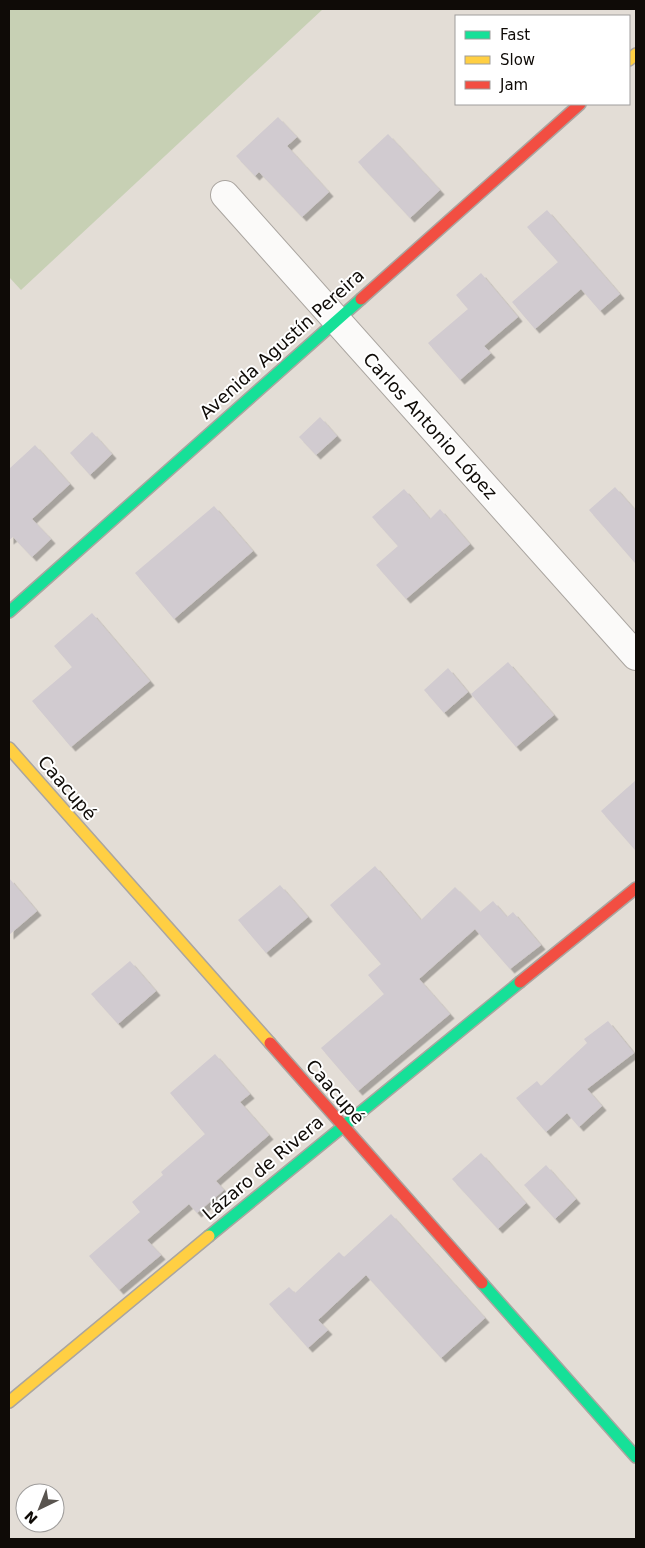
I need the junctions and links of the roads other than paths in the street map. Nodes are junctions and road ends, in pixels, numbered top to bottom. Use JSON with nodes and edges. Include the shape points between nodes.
{"nodes":[{"id":1,"x":579,"y":105,"type":"edge"},
{"id":2,"x":225,"y":195,"type":"dead end"},
{"id":3,"x":335,"y":321,"type":"junction"},
{"id":4,"x":9,"y":612,"type":"edge"},
{"id":5,"x":636,"y":656,"type":"edge"},
{"id":6,"x":9,"y":748,"type":"edge"},
{"id":7,"x":636,"y":888,"type":"edge"},
{"id":8,"x":341,"y":1126,"type":"junction"},
{"id":9,"x":9,"y":1402,"type":"edge"},
{"id":10,"x":636,"y":1457,"type":"edge"}],
"edges":[{"from":1,"to":3,"type":"street","name":"Avenida Agustín Pereira"},
{"from":2,"to":3,"type":"street","name":"Carlos Antonio López"},
{"from":3,"to":4,"type":"street","name":"Avenida Agustín Pereira"},
{"from":3,"to":5,"type":"street","name":"Carlos Antonio López"},
{"from":6,"to":8,"type":"street","name":"Caacupé"},
{"from":7,"to":8,"type":"street","name":"Lázaro de Rivera"},
{"from":8,"to":9,"type":"street","name":"Lázaro de Rivera"},
{"from":8,"to":10,"type":"street","name":"Caacupé"}]}
